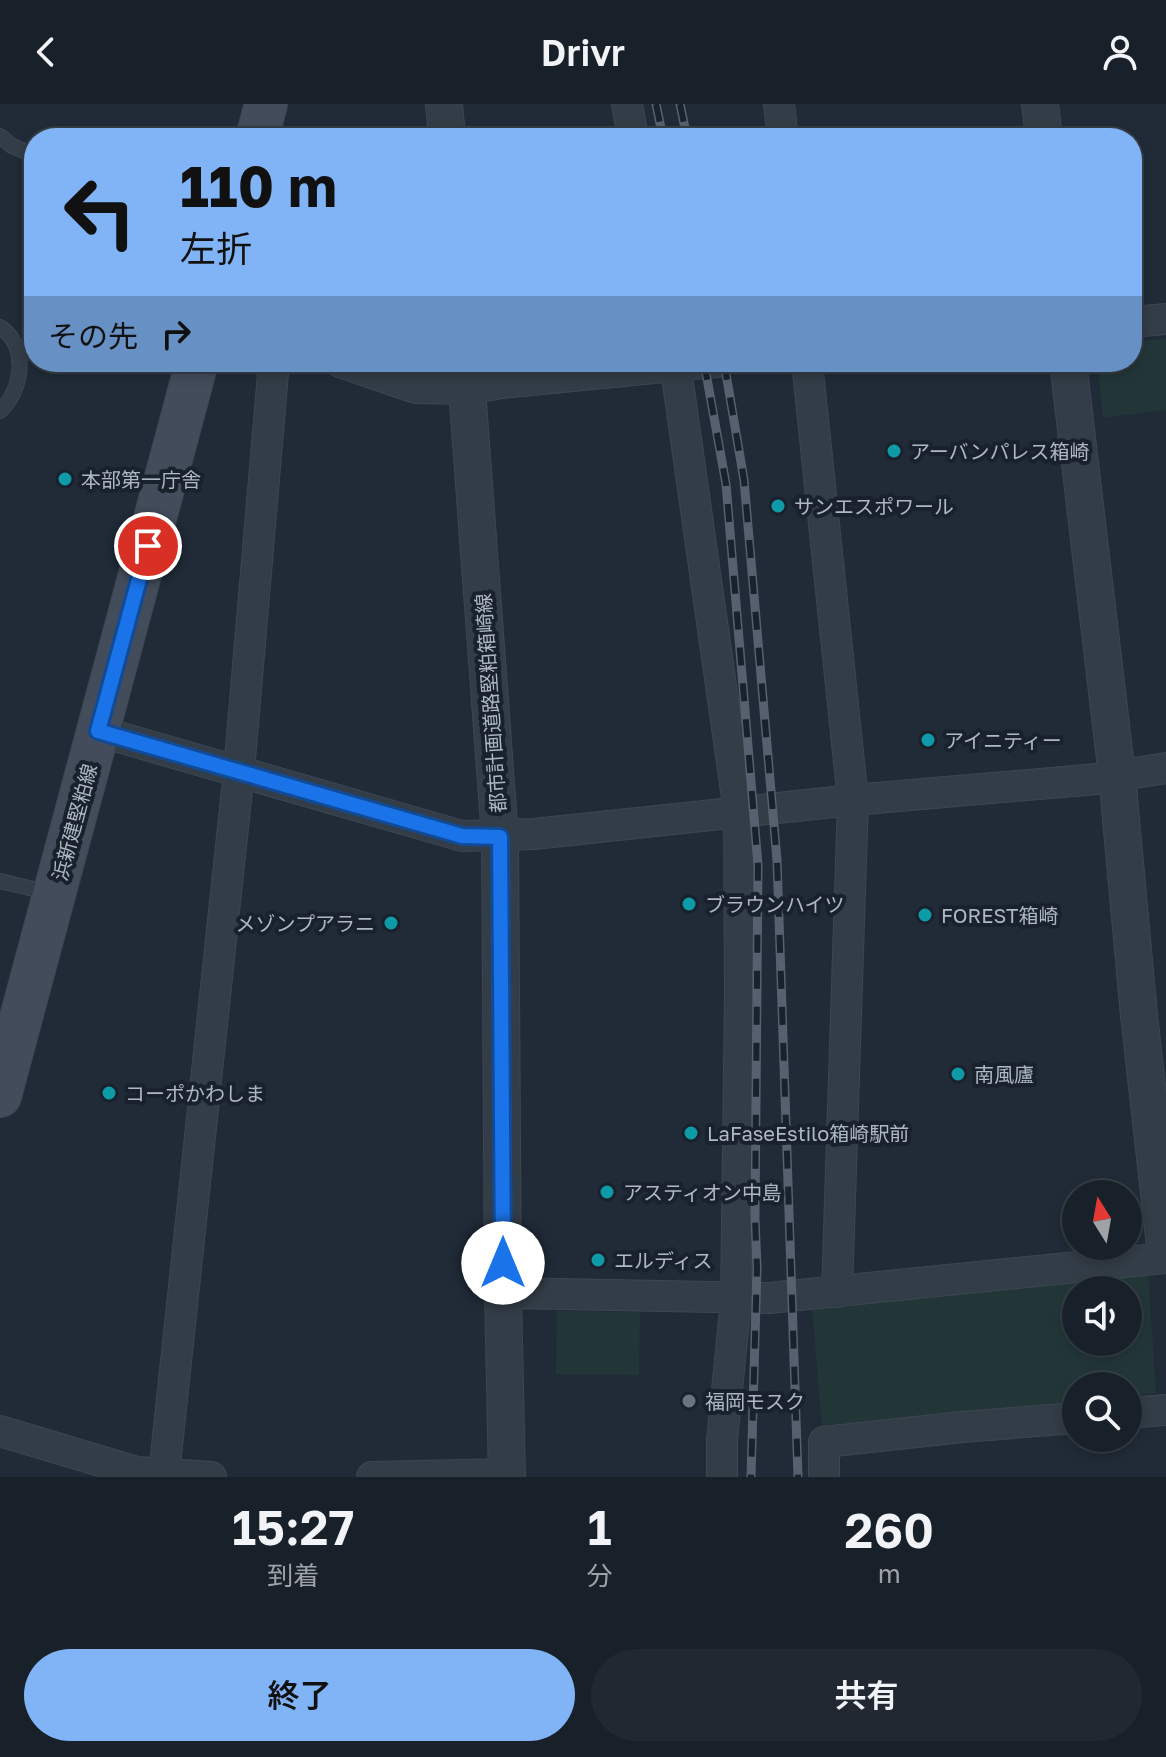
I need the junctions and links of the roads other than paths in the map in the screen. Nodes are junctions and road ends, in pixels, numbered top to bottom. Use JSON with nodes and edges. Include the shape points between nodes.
{"nodes":[{"id":1,"x":266,"y":104,"type":"edge"},
{"id":2,"x":444,"y":104,"type":"edge"},
{"id":3,"x":627,"y":104,"type":"edge"},
{"id":4,"x":779,"y":104,"type":"edge"},
{"id":5,"x":1040,"y":104,"type":"edge"},
{"id":6,"x":260,"y":128,"type":"edge"},
{"id":7,"x":446,"y":128,"type":"edge"},
{"id":8,"x":631,"y":128,"type":"edge"},
{"id":9,"x":782,"y":128,"type":"edge"},
{"id":10,"x":1043,"y":128,"type":"edge"},
{"id":11,"x":0,"y":136,"type":"edge"},
{"id":12,"x":24,"y":151,"type":"edge"},
{"id":13,"x":1166,"y":319,"type":"edge"},
{"id":14,"x":1142,"y":321,"type":"edge"},
{"id":15,"x":0,"y":327,"type":"edge"},
{"id":16,"x":24,"y":352,"type":"edge"},
{"id":17,"x":19,"y":360,"type":"junction"},
{"id":18,"x":194,"y":372,"type":"edge"},
{"id":19,"x":273,"y":372,"type":"edge"},
{"id":20,"x":369,"y":372,"type":"edge"},
{"id":21,"x":603,"y":372,"type":"edge"},
{"id":22,"x":677,"y":372,"type":"edge"},
{"id":23,"x":808,"y":372,"type":"edge"},
{"id":24,"x":1069,"y":372,"type":"edge"},
{"id":25,"x":466,"y":376,"type":"edge"},
{"id":26,"x":0,"y":411,"type":"edge"},
{"id":27,"x":98,"y":731,"type":"junction"},
{"id":28,"x":1166,"y":768,"type":"edge"},
{"id":29,"x":239,"y":771,"type":"junction"},
{"id":30,"x":1117,"y":776,"type":"junction"},
{"id":31,"x":853,"y":800,"type":"junction"},
{"id":32,"x":739,"y":812,"type":"junction"},
{"id":33,"x":500,"y":837,"type":"junction"},
{"id":34,"x":0,"y":881,"type":"edge"},
{"id":35,"x":54,"y":894,"type":"junction"},
{"id":36,"x":0,"y":1096,"type":"edge"},
{"id":37,"x":1166,"y":1257,"type":"edge"},
{"id":38,"x":837,"y":1292,"type":"junction"},
{"id":39,"x":503,"y":1293,"type":"junction"},
{"id":40,"x":736,"y":1300,"type":"junction"},
{"id":41,"x":1166,"y":1410,"type":"edge"},
{"id":42,"x":1142,"y":1412,"type":"edge"},
{"id":43,"x":1062,"y":1419,"type":"edge"},
{"id":44,"x":0,"y":1431,"type":"edge"},
{"id":45,"x":164,"y":1474,"type":"junction"},
{"id":46,"x":507,"y":1476,"type":"edge"},
{"id":47,"x":211,"y":1477,"type":"edge"},
{"id":48,"x":372,"y":1477,"type":"edge"},
{"id":49,"x":722,"y":1477,"type":"edge"},
{"id":50,"x":824,"y":1477,"type":"edge"}],
"edges":[{"from":1,"to":6,"type":"main road"},
{"from":2,"to":7,"type":"street"},
{"from":3,"to":8,"type":"street"},
{"from":4,"to":9,"type":"street"},
{"from":5,"to":10,"type":"street"},
{"from":11,"to":12,"type":"lane"},
{"from":13,"to":14,"type":"street"},
{"from":15,"to":17,"type":"lane","via":[[16,343]]},
{"from":16,"to":17,"type":"lane"},
{"from":17,"to":26,"type":"lane","via":[[15,391]]},
{"from":18,"to":27,"type":"main road","name":"浜新建堅粕線"},
{"from":19,"to":29,"type":"street"},
{"from":20,"to":25,"type":"street","via":[[416,388]]},
{"from":21,"to":25,"type":"street","via":[[502,383]]},
{"from":22,"to":32,"type":"street"},
{"from":23,"to":31,"type":"street"},
{"from":24,"to":30,"type":"street"},
{"from":25,"to":33,"type":"street","name":"都市計画道路堅粕箱崎線"},
{"from":27,"to":29,"type":"street"},
{"from":27,"to":35,"type":"main road","name":"浜新建堅粕線"},
{"from":28,"to":30,"type":"street"},
{"from":29,"to":33,"type":"street","via":[[462,836]]},
{"from":29,"to":45,"type":"street"},
{"from":30,"to":31,"type":"street"},
{"from":30,"to":37,"type":"street"},
{"from":31,"to":32,"type":"street"},
{"from":31,"to":38,"type":"street"},
{"from":32,"to":33,"type":"street"},
{"from":32,"to":40,"type":"street"},
{"from":33,"to":39,"type":"street","name":"都市計画道路堅粕箱崎線"},
{"from":34,"to":35,"type":"lane"},
{"from":35,"to":36,"type":"main road","name":"浜新建堅粕線"},
{"from":37,"to":38,"type":"street"},
{"from":38,"to":40,"type":"street"},
{"from":39,"to":40,"type":"street"},
{"from":39,"to":46,"type":"street","name":"都市計画道路堅粕箱崎線"},
{"from":40,"to":49,"type":"street"},
{"from":41,"to":42,"type":"street"},
{"from":43,"to":50,"type":"street","via":[[824,1442]]},
{"from":44,"to":45,"type":"street","via":[[137,1472]]},
{"from":45,"to":47,"type":"street"},
{"from":46,"to":48,"type":"street"}]}
